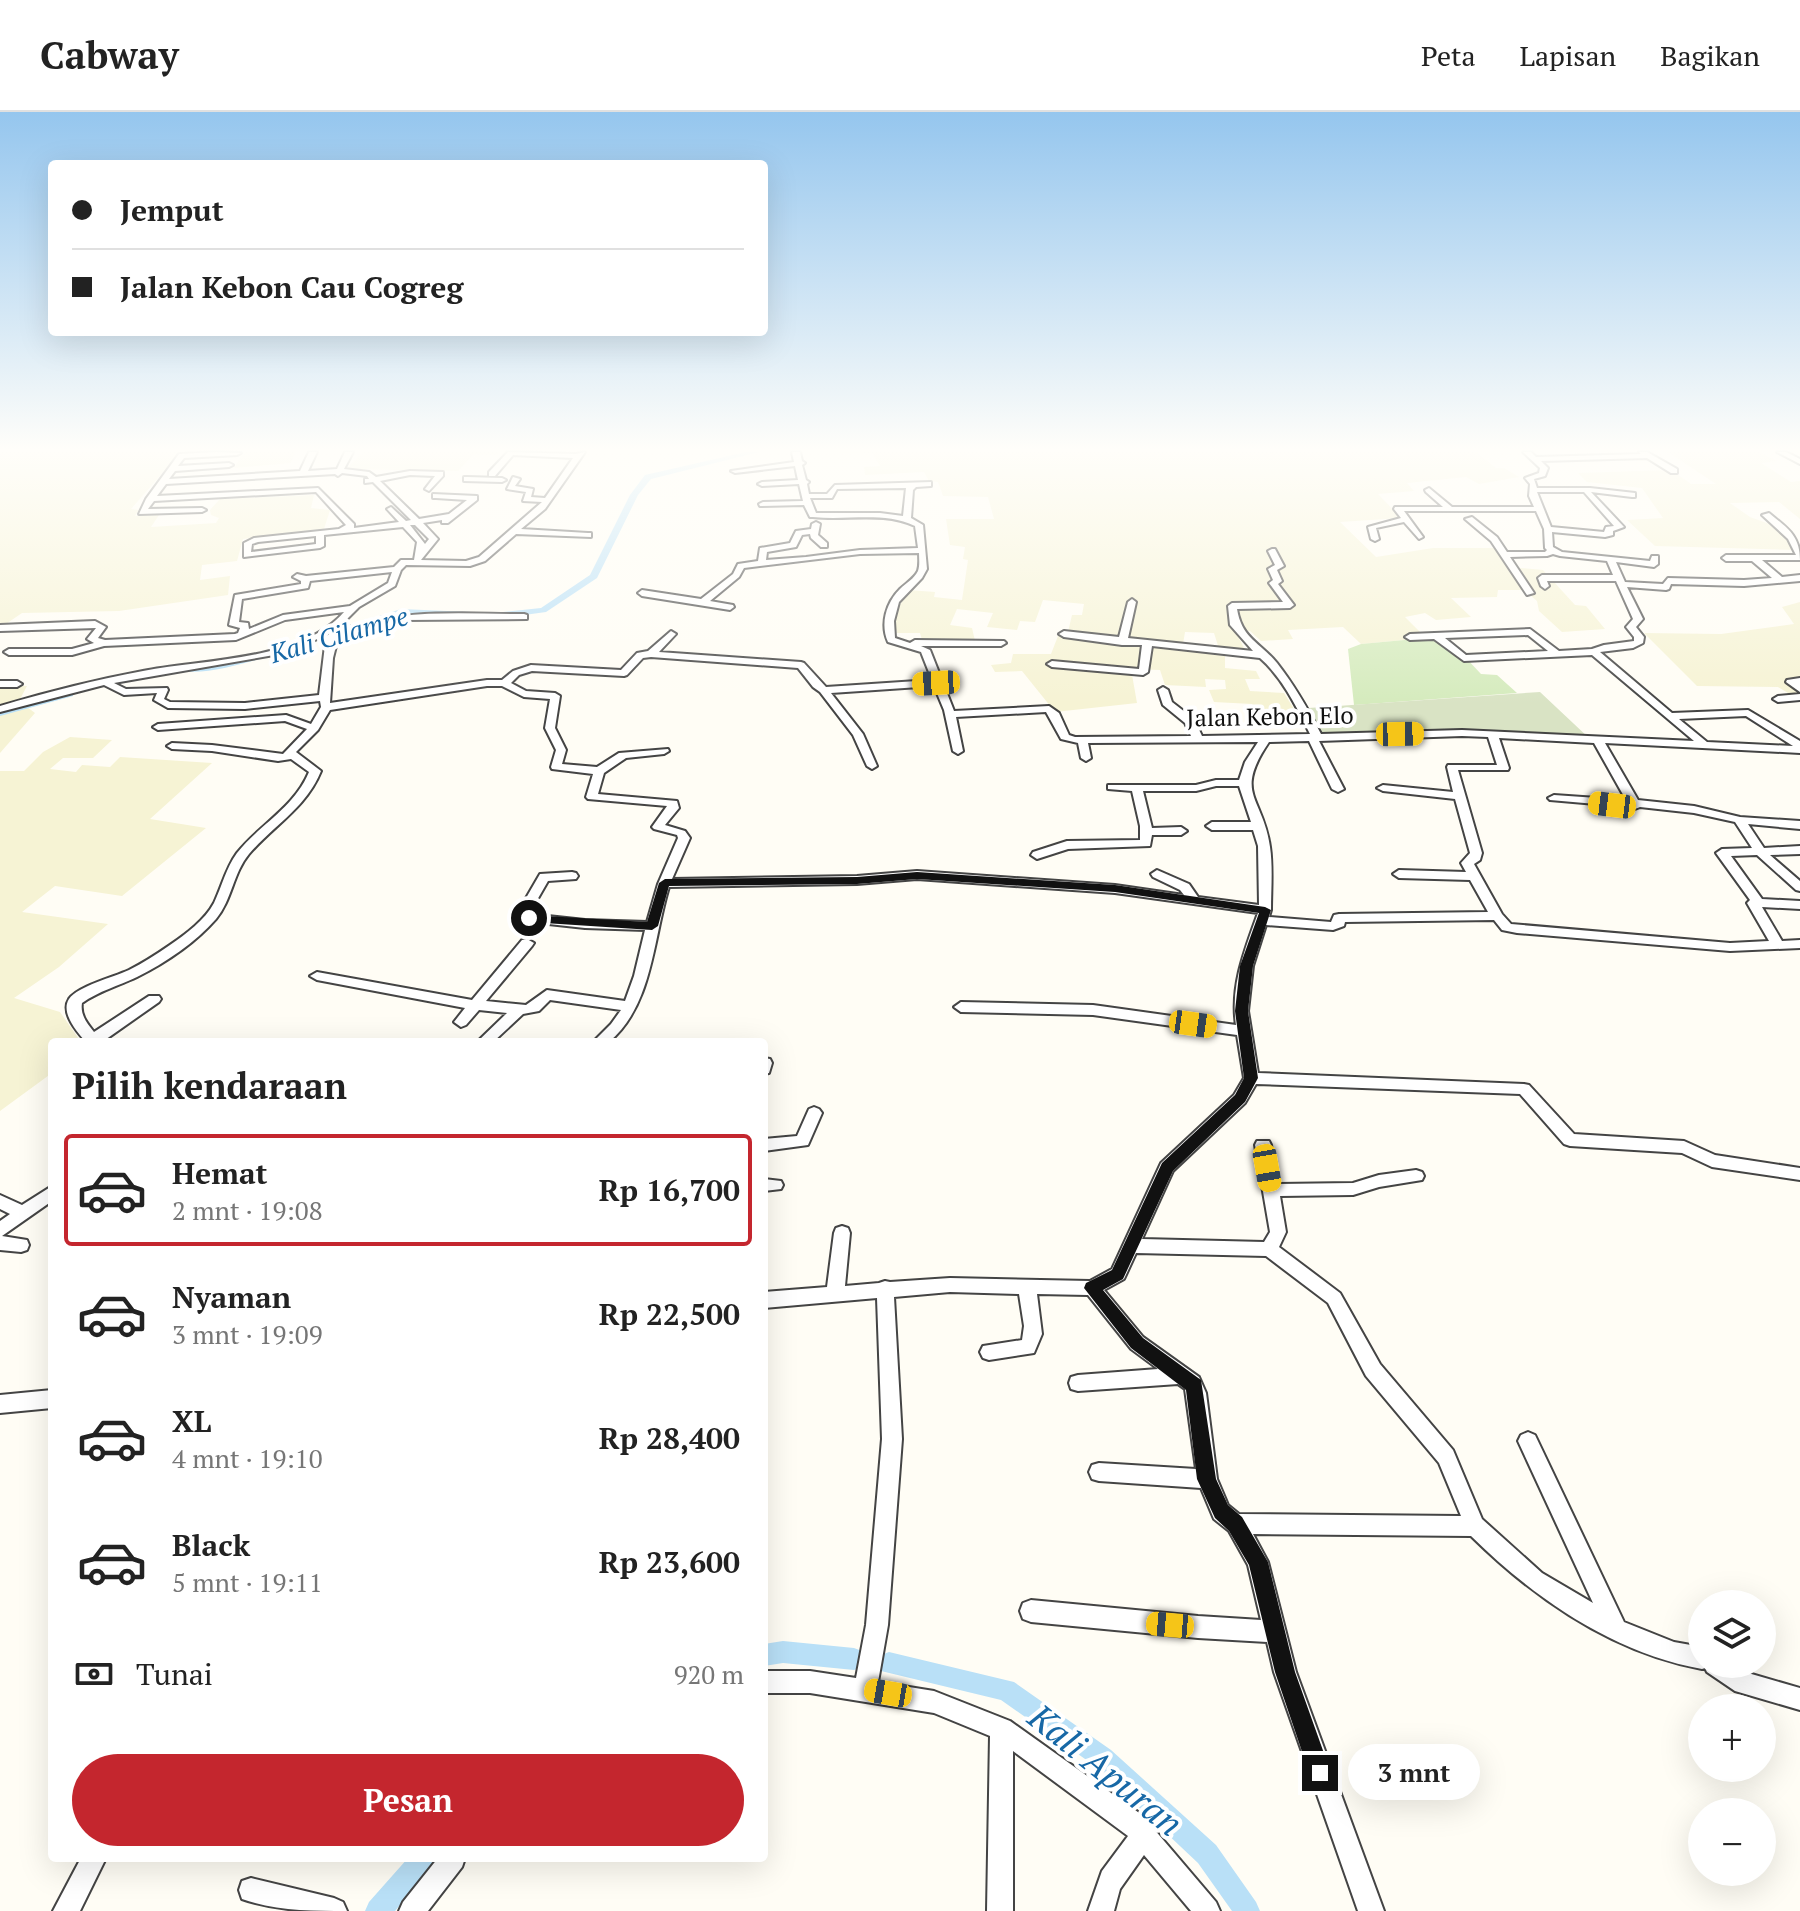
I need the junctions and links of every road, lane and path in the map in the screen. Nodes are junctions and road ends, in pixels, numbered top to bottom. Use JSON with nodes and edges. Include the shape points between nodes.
{"nodes":[{"id":1,"x":289,"y":536,"type":"edge"},
{"id":2,"x":320,"y":536,"type":"edge"},
{"id":3,"x":415,"y":536,"type":"edge"},
{"id":4,"x":431,"y":536,"type":"edge"},
{"id":5,"x":508,"y":536,"type":"edge"},
{"id":6,"x":798,"y":536,"type":"edge"},
{"id":7,"x":815,"y":536,"type":"edge"},
{"id":8,"x":919,"y":536,"type":"edge"},
{"id":9,"x":1373,"y":536,"type":"edge"},
{"id":10,"x":1490,"y":536,"type":"edge"},
{"id":11,"x":1549,"y":536,"type":"edge"},
{"id":12,"x":1375,"y":539,"type":"dead end"},
{"id":13,"x":1799,"y":544,"type":"edge"},
{"id":14,"x":824,"y":545,"type":"dead end"},
{"id":15,"x":920,"y":550,"type":"junction"},
{"id":16,"x":1272,"y":551,"type":"dead end"},
{"id":17,"x":1552,"y":551,"type":"junction"},
{"id":18,"x":1504,"y":555,"type":"junction"},
{"id":19,"x":1800,"y":556,"type":"edge"},
{"id":20,"x":419,"y":557,"type":"junction"},
{"id":21,"x":1655,"y":558,"type":"dead end"},
{"id":22,"x":1726,"y":558,"type":"dead end"},
{"id":23,"x":1754,"y":558,"type":"junction"},
{"id":24,"x":1610,"y":559,"type":"junction"},
{"id":25,"x":762,"y":563,"type":"junction"},
{"id":26,"x":397,"y":569,"type":"junction"},
{"id":27,"x":1800,"y":578,"type":"edge"},
{"id":28,"x":1780,"y":580,"type":"junction"},
{"id":29,"x":1621,"y":581,"type":"junction"},
{"id":30,"x":1545,"y":586,"type":"dead end"},
{"id":31,"x":642,"y":593,"type":"dead end"},
{"id":32,"x":1530,"y":593,"type":"dead end"},
{"id":33,"x":703,"y":602,"type":"junction"},
{"id":34,"x":1132,"y":602,"type":"dead end"},
{"id":35,"x":730,"y":607,"type":"dead end"},
{"id":36,"x":352,"y":608,"type":"junction"},
{"id":37,"x":524,"y":617,"type":"dead end"},
{"id":38,"x":0,"y":628,"type":"edge"},
{"id":39,"x":333,"y":632,"type":"junction"},
{"id":40,"x":671,"y":634,"type":"dead end"},
{"id":41,"x":1064,"y":634,"type":"dead end"},
{"id":42,"x":242,"y":636,"type":"junction"},
{"id":43,"x":1436,"y":636,"type":"junction"},
{"id":44,"x":1410,"y":637,"type":"dead end"},
{"id":45,"x":1122,"y":642,"type":"junction"},
{"id":46,"x":104,"y":643,"type":"junction"},
{"id":47,"x":1001,"y":643,"type":"dead end"},
{"id":48,"x":907,"y":645,"type":"junction"},
{"id":49,"x":1147,"y":645,"type":"junction"},
{"id":50,"x":1594,"y":652,"type":"junction"},
{"id":51,"x":1556,"y":653,"type":"junction"},
{"id":52,"x":651,"y":654,"type":"junction"},
{"id":53,"x":1261,"y":655,"type":"junction"},
{"id":54,"x":0,"y":659,"type":"edge"},
{"id":55,"x":1052,"y":664,"type":"dead end"},
{"id":56,"x":1800,"y":681,"type":"edge"},
{"id":57,"x":108,"y":683,"type":"junction"},
{"id":58,"x":504,"y":683,"type":"junction"},
{"id":59,"x":936,"y":683,"type":"junction"},
{"id":60,"x":0,"y":684,"type":"edge"},
{"id":61,"x":17,"y":684,"type":"dead end"},
{"id":62,"x":1800,"y":689,"type":"edge"},
{"id":63,"x":824,"y":690,"type":"junction"},
{"id":64,"x":1163,"y":690,"type":"dead end"},
{"id":65,"x":1800,"y":697,"type":"edge"},
{"id":66,"x":1778,"y":699,"type":"dead end"},
{"id":67,"x":325,"y":703,"type":"junction"},
{"id":68,"x":0,"y":709,"type":"edge"},
{"id":69,"x":950,"y":714,"type":"junction"},
{"id":70,"x":1670,"y":716,"type":"junction"},
{"id":71,"x":158,"y":727,"type":"dead end"},
{"id":72,"x":314,"y":728,"type":"junction"},
{"id":73,"x":1492,"y":734,"type":"junction"},
{"id":74,"x":1314,"y":737,"type":"junction"},
{"id":75,"x":1082,"y":739,"type":"junction"},
{"id":76,"x":1198,"y":739,"type":"junction"},
{"id":77,"x":1266,"y":739,"type":"junction"},
{"id":78,"x":1598,"y":741,"type":"junction"},
{"id":79,"x":1703,"y":744,"type":"junction"},
{"id":80,"x":172,"y":746,"type":"dead end"},
{"id":81,"x":1800,"y":748,"type":"edge"},
{"id":82,"x":664,"y":751,"type":"dead end"},
{"id":83,"x":958,"y":751,"type":"dead end"},
{"id":84,"x":289,"y":752,"type":"junction"},
{"id":85,"x":1086,"y":758,"type":"dead end"},
{"id":86,"x":872,"y":766,"type":"dead end"},
{"id":87,"x":599,"y":771,"type":"junction"},
{"id":88,"x":1244,"y":783,"type":"junction"},
{"id":89,"x":1112,"y":787,"type":"dead end"},
{"id":90,"x":1137,"y":788,"type":"junction"},
{"id":91,"x":1383,"y":788,"type":"dead end"},
{"id":92,"x":1338,"y":789,"type":"dead end"},
{"id":93,"x":1461,"y":796,"type":"junction"},
{"id":94,"x":1554,"y":798,"type":"dead end"},
{"id":95,"x":1635,"y":806,"type":"junction"},
{"id":96,"x":1739,"y":820,"type":"junction"},
{"id":97,"x":1800,"y":825,"type":"edge"},
{"id":98,"x":1212,"y":826,"type":"dead end"},
{"id":99,"x":1258,"y":826,"type":"junction"},
{"id":100,"x":1181,"y":831,"type":"dead end"},
{"id":101,"x":1146,"y":832,"type":"junction"},
{"id":102,"x":1800,"y":850,"type":"edge"},
{"id":103,"x":1760,"y":851,"type":"junction"},
{"id":104,"x":1037,"y":855,"type":"dead end"},
{"id":105,"x":1157,"y":874,"type":"dead end"},
{"id":106,"x":1399,"y":874,"type":"dead end"},
{"id":107,"x":572,"y":876,"type":"dead end"},
{"id":108,"x":1475,"y":876,"type":"junction"},
{"id":109,"x":665,"y":883,"type":"junction"},
{"id":110,"x":1800,"y":887,"type":"edge"},
{"id":111,"x":1194,"y":901,"type":"junction"},
{"id":112,"x":1757,"y":901,"type":"junction"},
{"id":113,"x":1800,"y":905,"type":"edge"},
{"id":114,"x":1264,"y":916,"type":"junction"},
{"id":115,"x":1497,"y":916,"type":"junction"},
{"id":116,"x":652,"y":926,"type":"junction"},
{"id":117,"x":527,"y":943,"type":"dead end"},
{"id":118,"x":1800,"y":944,"type":"edge"},
{"id":119,"x":1778,"y":945,"type":"junction"},
{"id":120,"x":317,"y":976,"type":"dead end"},
{"id":121,"x":154,"y":999,"type":"dead end"},
{"id":122,"x":477,"y":1005,"type":"junction"},
{"id":123,"x":628,"y":1006,"type":"junction"},
{"id":124,"x":961,"y":1007,"type":"dead end"},
{"id":125,"x":519,"y":1010,"type":"junction"},
{"id":126,"x":461,"y":1022,"type":"dead end"},
{"id":127,"x":1245,"y":1031,"type":"junction"},
{"id":128,"x":92,"y":1038,"type":"edge"},
{"id":129,"x":98,"y":1038,"type":"edge"},
{"id":130,"x":488,"y":1038,"type":"edge"},
{"id":131,"x":604,"y":1038,"type":"edge"},
{"id":132,"x":1251,"y":1078,"type":"junction"},
{"id":133,"x":814,"y":1113,"type":"dead end"},
{"id":134,"x":768,"y":1145,"type":"edge"},
{"id":135,"x":1263,"y":1145,"type":"dead end"},
{"id":136,"x":1800,"y":1174,"type":"edge"},
{"id":137,"x":1416,"y":1176,"type":"dead end"},
{"id":138,"x":1271,"y":1190,"type":"junction"},
{"id":139,"x":48,"y":1195,"type":"edge"},
{"id":140,"x":0,"y":1202,"type":"edge"},
{"id":141,"x":22,"y":1212,"type":"junction"},
{"id":142,"x":0,"y":1230,"type":"edge"},
{"id":143,"x":842,"y":1233,"type":"dead end"},
{"id":144,"x":0,"y":1243,"type":"edge"},
{"id":145,"x":21,"y":1245,"type":"dead end"},
{"id":146,"x":1131,"y":1246,"type":"junction"},
{"id":147,"x":1269,"y":1249,"type":"junction"},
{"id":148,"x":1026,"y":1285,"type":"junction"},
{"id":149,"x":885,"y":1288,"type":"junction"},
{"id":150,"x":1092,"y":1288,"type":"junction"},
{"id":151,"x":835,"y":1293,"type":"junction"},
{"id":152,"x":768,"y":1300,"type":"edge"},
{"id":153,"x":989,"y":1352,"type":"dead end"},
{"id":154,"x":1182,"y":1375,"type":"junction"},
{"id":155,"x":1078,"y":1383,"type":"dead end"},
{"id":156,"x":48,"y":1399,"type":"edge"},
{"id":157,"x":0,"y":1404,"type":"edge"},
{"id":158,"x":1528,"y":1441,"type":"dead end"},
{"id":159,"x":1099,"y":1472,"type":"dead end"},
{"id":160,"x":1207,"y":1479,"type":"junction"},
{"id":161,"x":1236,"y":1524,"type":"junction"},
{"id":162,"x":1475,"y":1526,"type":"junction"},
{"id":163,"x":1031,"y":1611,"type":"dead end"},
{"id":164,"x":1616,"y":1630,"type":"junction"},
{"id":165,"x":1273,"y":1631,"type":"junction"},
{"id":166,"x":1688,"y":1656,"type":"edge"},
{"id":167,"x":1736,"y":1678,"type":"edge"},
{"id":168,"x":768,"y":1682,"type":"edge"},
{"id":169,"x":865,"y":1689,"type":"junction"},
{"id":170,"x":1800,"y":1699,"type":"edge"},
{"id":171,"x":1002,"y":1729,"type":"junction"},
{"id":172,"x":1144,"y":1836,"type":"junction"},
{"id":173,"x":92,"y":1862,"type":"edge"},
{"id":174,"x":450,"y":1862,"type":"edge"},
{"id":175,"x":251,"y":1890,"type":"dead end"},
{"id":176,"x":66,"y":1911,"type":"edge"},
{"id":177,"x":334,"y":1911,"type":"edge"},
{"id":178,"x":412,"y":1911,"type":"edge"},
{"id":179,"x":1000,"y":1911,"type":"edge"},
{"id":180,"x":1101,"y":1911,"type":"edge"},
{"id":181,"x":1207,"y":1911,"type":"edge"},
{"id":182,"x":1371,"y":1911,"type":"edge"}],
"edges":[{"from":1,"to":2,"type":"street","via":[[250,541],[247,555],[320,546]]},
{"from":3,"to":20,"type":"street","via":[[421,542]]},
{"from":4,"to":20,"type":"street","via":[[434,541]]},
{"from":5,"to":20,"type":"street","via":[[471,564]]},
{"from":6,"to":25,"type":"street","via":[[793,545],[763,550]]},
{"from":7,"to":14,"type":"street"},
{"from":8,"to":15,"type":"street"},
{"from":9,"to":12,"type":"street"},
{"from":10,"to":18,"type":"street"},
{"from":11,"to":17,"type":"street"},
{"from":13,"to":19,"type":"street"},
{"from":15,"to":25,"type":"street"},
{"from":15,"to":48,"type":"street","via":[[921,573],[903,591],[888,622],[891,640]]},
{"from":16,"to":53,"type":"street","via":[[1280,566],[1272,569],[1278,581],[1274,584],[1290,605],[1230,608],[1235,625]]},
{"from":17,"to":18,"type":"street"},
{"from":17,"to":24,"type":"street"},
{"from":18,"to":32,"type":"street"},
{"from":19,"to":23,"type":"street"},
{"from":20,"to":26,"type":"street"},
{"from":21,"to":24,"type":"street","via":[[1654,564]]},
{"from":22,"to":23,"type":"street"},
{"from":23,"to":28,"type":"street"},
{"from":24,"to":29,"type":"street"},
{"from":25,"to":33,"type":"street","via":[[741,566]]},
{"from":26,"to":36,"type":"street","via":[[392,584]]},
{"from":26,"to":42,"type":"street","via":[[301,578],[303,586],[238,597],[234,625],[245,625]]},
{"from":27,"to":28,"type":"street"},
{"from":28,"to":29,"type":"street","via":[[1668,581],[1666,587]]},
{"from":29,"to":30,"type":"street","via":[[1542,578]]},
{"from":29,"to":50,"type":"street","via":[[1638,619],[1631,627],[1640,640],[1633,646]]},
{"from":31,"to":33,"type":"street"},
{"from":33,"to":35,"type":"street"},
{"from":34,"to":45,"type":"street"},
{"from":36,"to":39,"type":"street"},
{"from":36,"to":42,"type":"street","via":[[280,618]]},
{"from":37,"to":39,"type":"street","via":[[415,614]]},
{"from":38,"to":46,"type":"street","via":[[95,624],[101,627],[92,639]]},
{"from":39,"to":57,"type":"street","via":[[258,657]]},
{"from":39,"to":67,"type":"street"},
{"from":40,"to":52,"type":"street"},
{"from":41,"to":45,"type":"street"},
{"from":42,"to":46,"type":"street"},
{"from":43,"to":44,"type":"street"},
{"from":43,"to":51,"type":"street","via":[[1530,632]]},
{"from":43,"to":51,"type":"street","via":[[1464,658]]},
{"from":45,"to":49,"type":"street"},
{"from":46,"to":54,"type":"street","via":[[76,651],[11,650]]},
{"from":47,"to":48,"type":"street"},
{"from":48,"to":59,"type":"street","via":[[925,650]]},
{"from":49,"to":53,"type":"street"},
{"from":49,"to":55,"type":"street","via":[[1143,672]]},
{"from":50,"to":51,"type":"street"},
{"from":50,"to":70,"type":"street"},
{"from":52,"to":58,"type":"street","via":[[640,655],[624,673],[531,668]]},
{"from":52,"to":63,"type":"street","via":[[801,665]]},
{"from":53,"to":74,"type":"street","via":[[1295,695]]},
{"from":56,"to":62,"type":"street","via":[[1791,682]]},
{"from":57,"to":67,"type":"street","via":[[124,692],[163,690],[159,700],[178,705]]},
{"from":57,"to":68,"type":"street"},
{"from":58,"to":67,"type":"street"},
{"from":58,"to":87,"type":"street","via":[[524,694],[557,697],[550,728],[561,750],[556,767]]},
{"from":59,"to":63,"type":"street"},
{"from":59,"to":69,"type":"street"},
{"from":60,"to":61,"type":"street"},
{"from":63,"to":86,"type":"street","via":[[858,734]]},
{"from":64,"to":76,"type":"street","via":[[1167,703],[1190,721]]},
{"from":65,"to":66,"type":"street"},
{"from":67,"to":72,"type":"street"},
{"from":69,"to":75,"type":"street","via":[[1045,709],[1055,715],[1065,737]]},
{"from":69,"to":83,"type":"street"},
{"from":70,"to":79,"type":"street"},
{"from":70,"to":81,"type":"street","via":[[1748,713]]},
{"from":71,"to":72,"type":"street","via":[[286,718]]},
{"from":72,"to":84,"type":"street"},
{"from":73,"to":74,"type":"street","name":"Jalan Kebon Elo"},
{"from":73,"to":78,"type":"street","name":"Jalan Kebon Elo"},
{"from":73,"to":93,"type":"street","via":[[1504,768],[1452,767]]},
{"from":74,"to":77,"type":"street","name":"Jalan Kebon Elo"},
{"from":74,"to":92,"type":"street"},
{"from":75,"to":76,"type":"street","name":"Jalan Kebon Elo"},
{"from":75,"to":85,"type":"street"},
{"from":76,"to":77,"type":"street","name":"Jalan Kebon Elo"},
{"from":77,"to":88,"type":"street","via":[[1250,762]]},
{"from":78,"to":79,"type":"street","name":"Jalan Kebon Elo"},
{"from":78,"to":95,"type":"street"},
{"from":79,"to":81,"type":"street","name":"Jalan Kebon Elo"},
{"from":80,"to":84,"type":"street","via":[[278,758]]},
{"from":82,"to":87,"type":"street","via":[[623,755]]},
{"from":84,"to":128,"type":"street","via":[[311,767],[314,777],[241,855],[213,915],[151,964],[75,1001],[77,1017]]},
{"from":87,"to":109,"type":"street","via":[[592,797],[673,803],[658,827],[684,838]]},
{"from":88,"to":90,"type":"street"},
{"from":88,"to":99,"type":"street"},
{"from":89,"to":90,"type":"street"},
{"from":90,"to":101,"type":"street"},
{"from":91,"to":93,"type":"street"},
{"from":93,"to":108,"type":"street","via":[[1476,853],[1467,863]]},
{"from":94,"to":95,"type":"street"},
{"from":95,"to":96,"type":"street","via":[[1696,808]]},
{"from":96,"to":97,"type":"street"},
{"from":96,"to":103,"type":"street"},
{"from":98,"to":99,"type":"street"},
{"from":99,"to":114,"type":"street","via":[[1264,846]]},
{"from":100,"to":101,"type":"street"},
{"from":101,"to":104,"type":"street","via":[[1145,844],[1067,845]]},
{"from":102,"to":103,"type":"street"},
{"from":103,"to":110,"type":"street"},
{"from":103,"to":112,"type":"street","via":[[1722,853]]},
{"from":105,"to":111,"type":"street","via":[[1178,881]]},
{"from":106,"to":108,"type":"street"},
{"from":107,"to":116,"type":"street","via":[[544,877],[521,917]]},
{"from":108,"to":115,"type":"street"},
{"from":109,"to":111,"type":"street","via":[[917,875],[1115,889]]},
{"from":109,"to":116,"type":"street"},
{"from":111,"to":114,"type":"street"},
{"from":112,"to":113,"type":"street"},
{"from":112,"to":119,"type":"street","via":[[1752,905]]},
{"from":114,"to":115,"type":"street","via":[[1333,926],[1339,918]]},
{"from":114,"to":127,"type":"street","via":[[1246,966],[1241,1011]]},
{"from":115,"to":119,"type":"street","via":[[1517,929],[1730,947]]},
{"from":116,"to":123,"type":"street"},
{"from":117,"to":122,"type":"street"},
{"from":118,"to":119,"type":"street"},
{"from":120,"to":122,"type":"street"},
{"from":121,"to":129,"type":"street"},
{"from":122,"to":125,"type":"street"},
{"from":122,"to":126,"type":"street"},
{"from":123,"to":125,"type":"street","via":[[547,995],[532,1009]]},
{"from":123,"to":131,"type":"street","via":[[619,1025]]},
{"from":124,"to":127,"type":"street","via":[[1093,1010]]},
{"from":125,"to":130,"type":"street"},
{"from":127,"to":132,"type":"street"},
{"from":132,"to":136,"type":"street","via":[[1524,1089],[1570,1140],[1684,1147],[1712,1161]]},
{"from":132,"to":146,"type":"street","via":[[1240,1099],[1167,1167]]},
{"from":133,"to":134,"type":"street","via":[[802,1141]]},
{"from":135,"to":138,"type":"street"},
{"from":137,"to":138,"type":"street","via":[[1353,1189]]},
{"from":138,"to":147,"type":"street","via":[[1278,1232]]},
{"from":139,"to":141,"type":"street"},
{"from":140,"to":141,"type":"street"},
{"from":141,"to":142,"type":"street"},
{"from":143,"to":151,"type":"street"},
{"from":144,"to":145,"type":"street"},
{"from":146,"to":147,"type":"street"},
{"from":146,"to":150,"type":"street","via":[[1118,1274]]},
{"from":147,"to":162,"type":"street","via":[[1334,1298],[1373,1370],[1446,1457]]},
{"from":148,"to":149,"type":"street"},
{"from":148,"to":150,"type":"street"},
{"from":148,"to":153,"type":"street","via":[[1032,1342]]},
{"from":149,"to":151,"type":"street"},
{"from":149,"to":169,"type":"street","via":[[892,1439],[877,1625]]},
{"from":150,"to":154,"type":"street","via":[[1137,1343]]},
{"from":151,"to":152,"type":"street"},
{"from":154,"to":155,"type":"street"},
{"from":154,"to":160,"type":"street","via":[[1197,1393]]},
{"from":156,"to":157,"type":"street"},
{"from":158,"to":164,"type":"street"},
{"from":159,"to":160,"type":"street"},
{"from":160,"to":161,"type":"street","via":[[1221,1512]]},
{"from":161,"to":162,"type":"street"},
{"from":161,"to":165,"type":"street","via":[[1258,1562]]},
{"from":162,"to":164,"type":"street","via":[[1535,1580]]},
{"from":163,"to":165,"type":"street"},
{"from":164,"to":166,"type":"street"},
{"from":165,"to":182,"type":"street"},
{"from":167,"to":170,"type":"street"},
{"from":168,"to":169,"type":"street"},
{"from":169,"to":171,"type":"street","via":[[934,1702]]},
{"from":171,"to":172,"type":"street"},
{"from":171,"to":179,"type":"street"},
{"from":172,"to":180,"type":"street","via":[[1114,1872]]},
{"from":172,"to":181,"type":"street"},
{"from":173,"to":176,"type":"street"},
{"from":174,"to":178,"type":"street"},
{"from":175,"to":177,"type":"street"}]}
